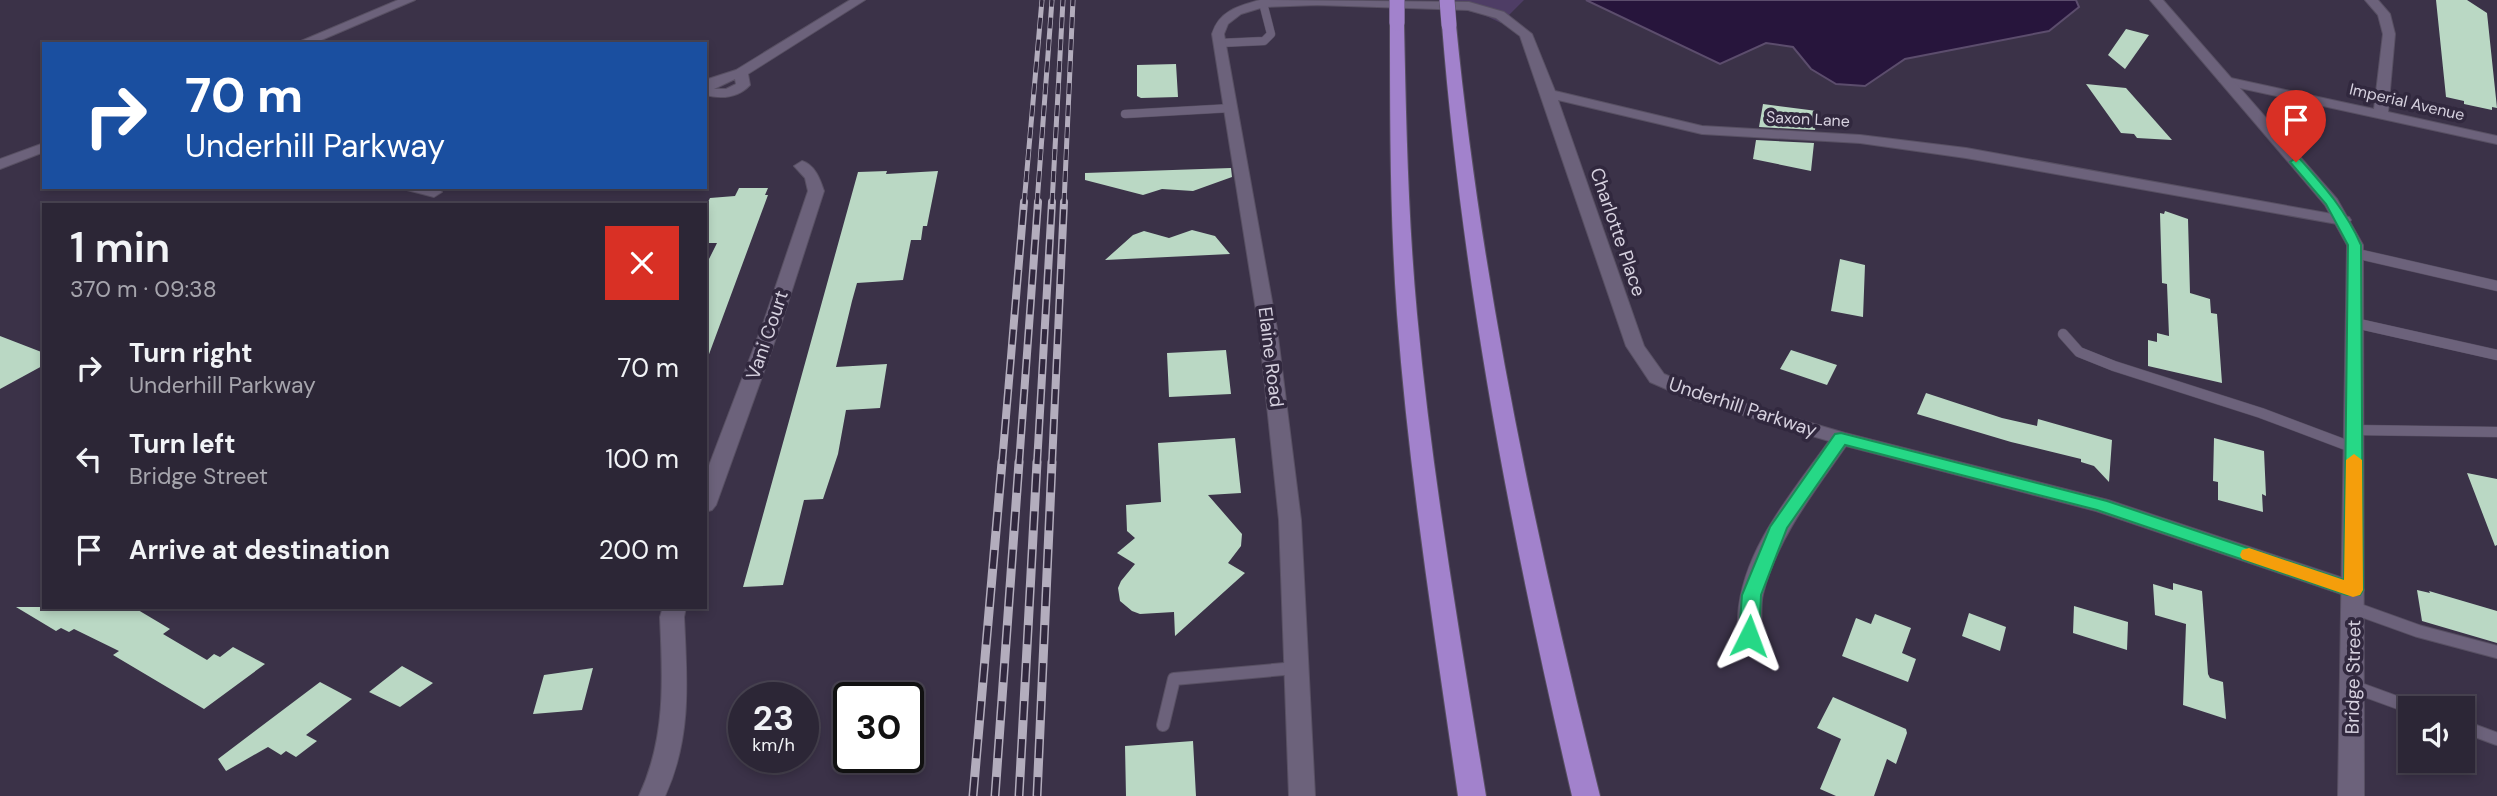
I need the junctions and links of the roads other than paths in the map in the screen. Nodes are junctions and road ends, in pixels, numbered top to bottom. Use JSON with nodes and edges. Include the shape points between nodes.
{"nodes":[{"id":1,"x":409,"y":0,"type":"edge"},
{"id":2,"x":859,"y":0,"type":"edge"},
{"id":3,"x":1317,"y":0,"type":"edge"},
{"id":4,"x":1397,"y":0,"type":"edge"},
{"id":5,"x":1447,"y":0,"type":"edge"},
{"id":6,"x":2156,"y":0,"type":"edge"},
{"id":7,"x":2371,"y":0,"type":"edge"},
{"id":8,"x":1285,"y":1,"type":"edge"},
{"id":9,"x":1263,"y":3,"type":"junction"},
{"id":10,"x":305,"y":42,"type":"edge"},
{"id":11,"x":1220,"y":43,"type":"junction"},
{"id":12,"x":2226,"y":81,"type":"junction"},
{"id":13,"x":707,"y":90,"type":"edge"},
{"id":14,"x":1549,"y":94,"type":"junction"},
{"id":15,"x":1232,"y":108,"type":"junction"},
{"id":16,"x":1125,"y":114,"type":"dead end"},
{"id":17,"x":2381,"y":114,"type":"junction"},
{"id":18,"x":2497,"y":140,"type":"edge"},
{"id":19,"x":42,"y":148,"type":"edge"},
{"id":20,"x":0,"y":164,"type":"edge"},
{"id":21,"x":802,"y":166,"type":"dead end"},
{"id":22,"x":421,"y":189,"type":"edge"},
{"id":23,"x":434,"y":192,"type":"dead end"},
{"id":24,"x":2343,"y":220,"type":"junction"},
{"id":25,"x":2354,"y":253,"type":"junction"},
{"id":26,"x":2497,"y":286,"type":"edge"},
{"id":27,"x":2355,"y":323,"type":"junction"},
{"id":28,"x":2063,"y":334,"type":"dead end"},
{"id":29,"x":2497,"y":355,"type":"edge"},
{"id":30,"x":1657,"y":378,"type":"joint"},
{"id":31,"x":2497,"y":432,"type":"edge"},
{"id":32,"x":1841,"y":438,"type":"junction"},
{"id":33,"x":2354,"y":439,"type":"junction"},
{"id":34,"x":707,"y":500,"type":"edge"},
{"id":35,"x":2354,"y":599,"type":"junction"},
{"id":36,"x":674,"y":609,"type":"edge"},
{"id":37,"x":1749,"y":636,"type":"dead end"},
{"id":38,"x":2497,"y":652,"type":"edge"},
{"id":39,"x":1296,"y":668,"type":"junction"},
{"id":40,"x":2352,"y":686,"type":"junction"},
{"id":41,"x":2398,"y":703,"type":"edge"},
{"id":42,"x":1163,"y":725,"type":"dead end"},
{"id":43,"x":2475,"y":730,"type":"edge"},
{"id":44,"x":2497,"y":738,"type":"edge"},
{"id":45,"x":652,"y":796,"type":"edge"},
{"id":46,"x":1301,"y":796,"type":"edge"},
{"id":47,"x":1472,"y":796,"type":"edge"},
{"id":48,"x":1586,"y":796,"type":"edge"},
{"id":49,"x":2351,"y":796,"type":"edge"}],
"edges":[{"from":1,"to":10,"type":"street"},
{"from":2,"to":13,"type":"street","via":[[741,74],[743,85],[737,90],[717,94]]},
{"from":3,"to":8,"type":"street"},
{"from":3,"to":14,"type":"street","via":[[1469,6],[1500,15],[1525,34]]},
{"from":4,"to":47,"type":"highway","bridge":true,"via":[[1407,314]]},
{"from":5,"to":48,"type":"highway","bridge":true,"via":[[1461,164],[1481,307],[1532,564]]},
{"from":6,"to":12,"type":"street","name":"Bridge Street"},
{"from":7,"to":17,"type":"street","via":[[2384,14],[2389,34]]},
{"from":8,"to":9,"type":"street"},
{"from":9,"to":11,"type":"street","via":[[1237,11],[1222,22]]},
{"from":9,"to":11,"type":"lane","via":[[1271,34],[1264,41]]},
{"from":11,"to":15,"type":"street","name":"Elaine Road"},
{"from":12,"to":17,"type":"street","name":"Imperial Avenue"},
{"from":12,"to":24,"type":"street","name":"Bridge Street"},
{"from":14,"to":24,"type":"street","name":"Saxon Lane","via":[[1702,130],[1860,139],[1966,153]]},
{"from":14,"to":30,"type":"street","name":"Charlotte Place","via":[[1635,346]]},
{"from":15,"to":16,"type":"lane"},
{"from":15,"to":39,"type":"street","name":"Elaine Road","via":[[1268,329],[1290,520]]},
{"from":17,"to":18,"type":"street","name":"Imperial Avenue"},
{"from":19,"to":20,"type":"street"},
{"from":21,"to":34,"type":"street","name":"Vani Court","via":[[816,191]]},
{"from":22,"to":23,"type":"street"},
{"from":24,"to":25,"type":"street","name":"Bridge Street"},
{"from":25,"to":26,"type":"lane"},
{"from":25,"to":27,"type":"street","name":"Bridge Street"},
{"from":27,"to":29,"type":"lane"},
{"from":27,"to":33,"type":"street","name":"Bridge Street"},
{"from":28,"to":33,"type":"lane","via":[[2079,352],[2114,366]]},
{"from":30,"to":32,"type":"street","name":"Underhill Parkway","via":[[1696,395]]},
{"from":31,"to":33,"type":"lane"},
{"from":32,"to":35,"type":"street","name":"Underhill Parkway","via":[[2101,505]]},
{"from":32,"to":37,"type":"street","via":[[1779,527],[1751,595]]},
{"from":33,"to":35,"type":"street","name":"Bridge Street"},
{"from":35,"to":38,"type":"lane","via":[[2418,631]]},
{"from":35,"to":40,"type":"street","name":"Bridge Street"},
{"from":36,"to":45,"type":"street","via":[[676,720],[666,770]]},
{"from":39,"to":42,"type":"lane","via":[[1174,679]]},
{"from":39,"to":46,"type":"street","name":"Elaine Road"},
{"from":40,"to":41,"type":"lane"},
{"from":40,"to":49,"type":"street","name":"Bridge Street"},
{"from":43,"to":44,"type":"lane"}]}
